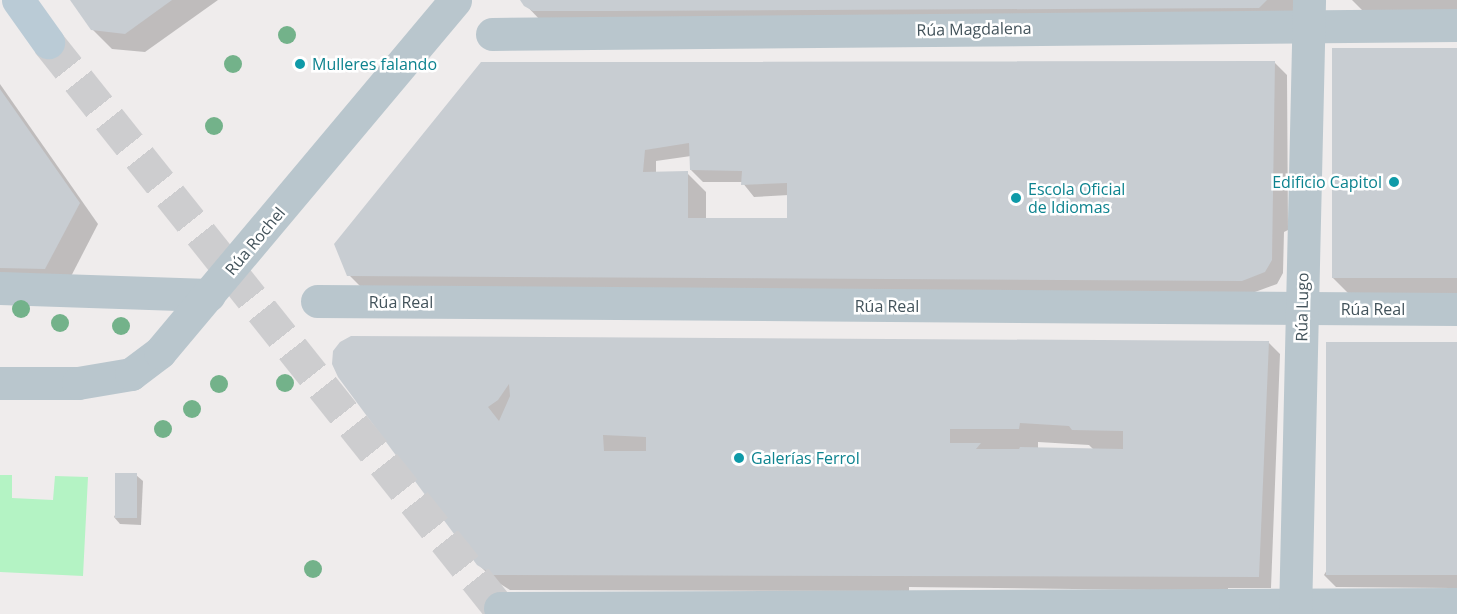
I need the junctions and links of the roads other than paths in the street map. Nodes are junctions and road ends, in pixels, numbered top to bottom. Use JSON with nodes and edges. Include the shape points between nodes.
{"nodes":[{"id":1,"x":18,"y":0,"type":"edge"},
{"id":2,"x":454,"y":0,"type":"edge"},
{"id":3,"x":1309,"y":13,"type":"edge"},
{"id":4,"x":1457,"y":25,"type":"edge"},
{"id":5,"x":492,"y":34,"type":"dead end"},
{"id":6,"x":48,"y":42,"type":"tunnel mouth"},
{"id":7,"x":0,"y":288,"type":"edge"},
{"id":8,"x":209,"y":295,"type":"junction"},
{"id":9,"x":317,"y":302,"type":"dead end"},
{"id":10,"x":1302,"y":309,"type":"junction"},
{"id":11,"x":1457,"y":309,"type":"edge"},
{"id":12,"x":0,"y":383,"type":"edge"},
{"id":13,"x":1457,"y":604,"type":"edge"},
{"id":14,"x":500,"y":608,"type":"dead end"},
{"id":15,"x":1295,"y":609,"type":"edge"}],
"edges":[{"from":1,"to":6,"type":"main road"},
{"from":2,"to":8,"type":"street","name":"Rúa Rochel"},
{"from":3,"to":4,"type":"street","name":"Rúa Magdalena"},
{"from":3,"to":5,"type":"street","name":"Rúa Magdalena"},
{"from":3,"to":10,"type":"street","name":"Rúa Lugo"},
{"from":7,"to":8,"type":"street"},
{"from":8,"to":12,"type":"street","name":"Rúa Rochel","via":[[160,352],[131,374],[78,382]]},
{"from":9,"to":10,"type":"street","name":"Rúa Real"},
{"from":10,"to":11,"type":"street","name":"Rúa Real"},
{"from":10,"to":15,"type":"street","name":"Rúa Lugo"},
{"from":13,"to":15,"type":"street"},
{"from":14,"to":15,"type":"street"}]}
